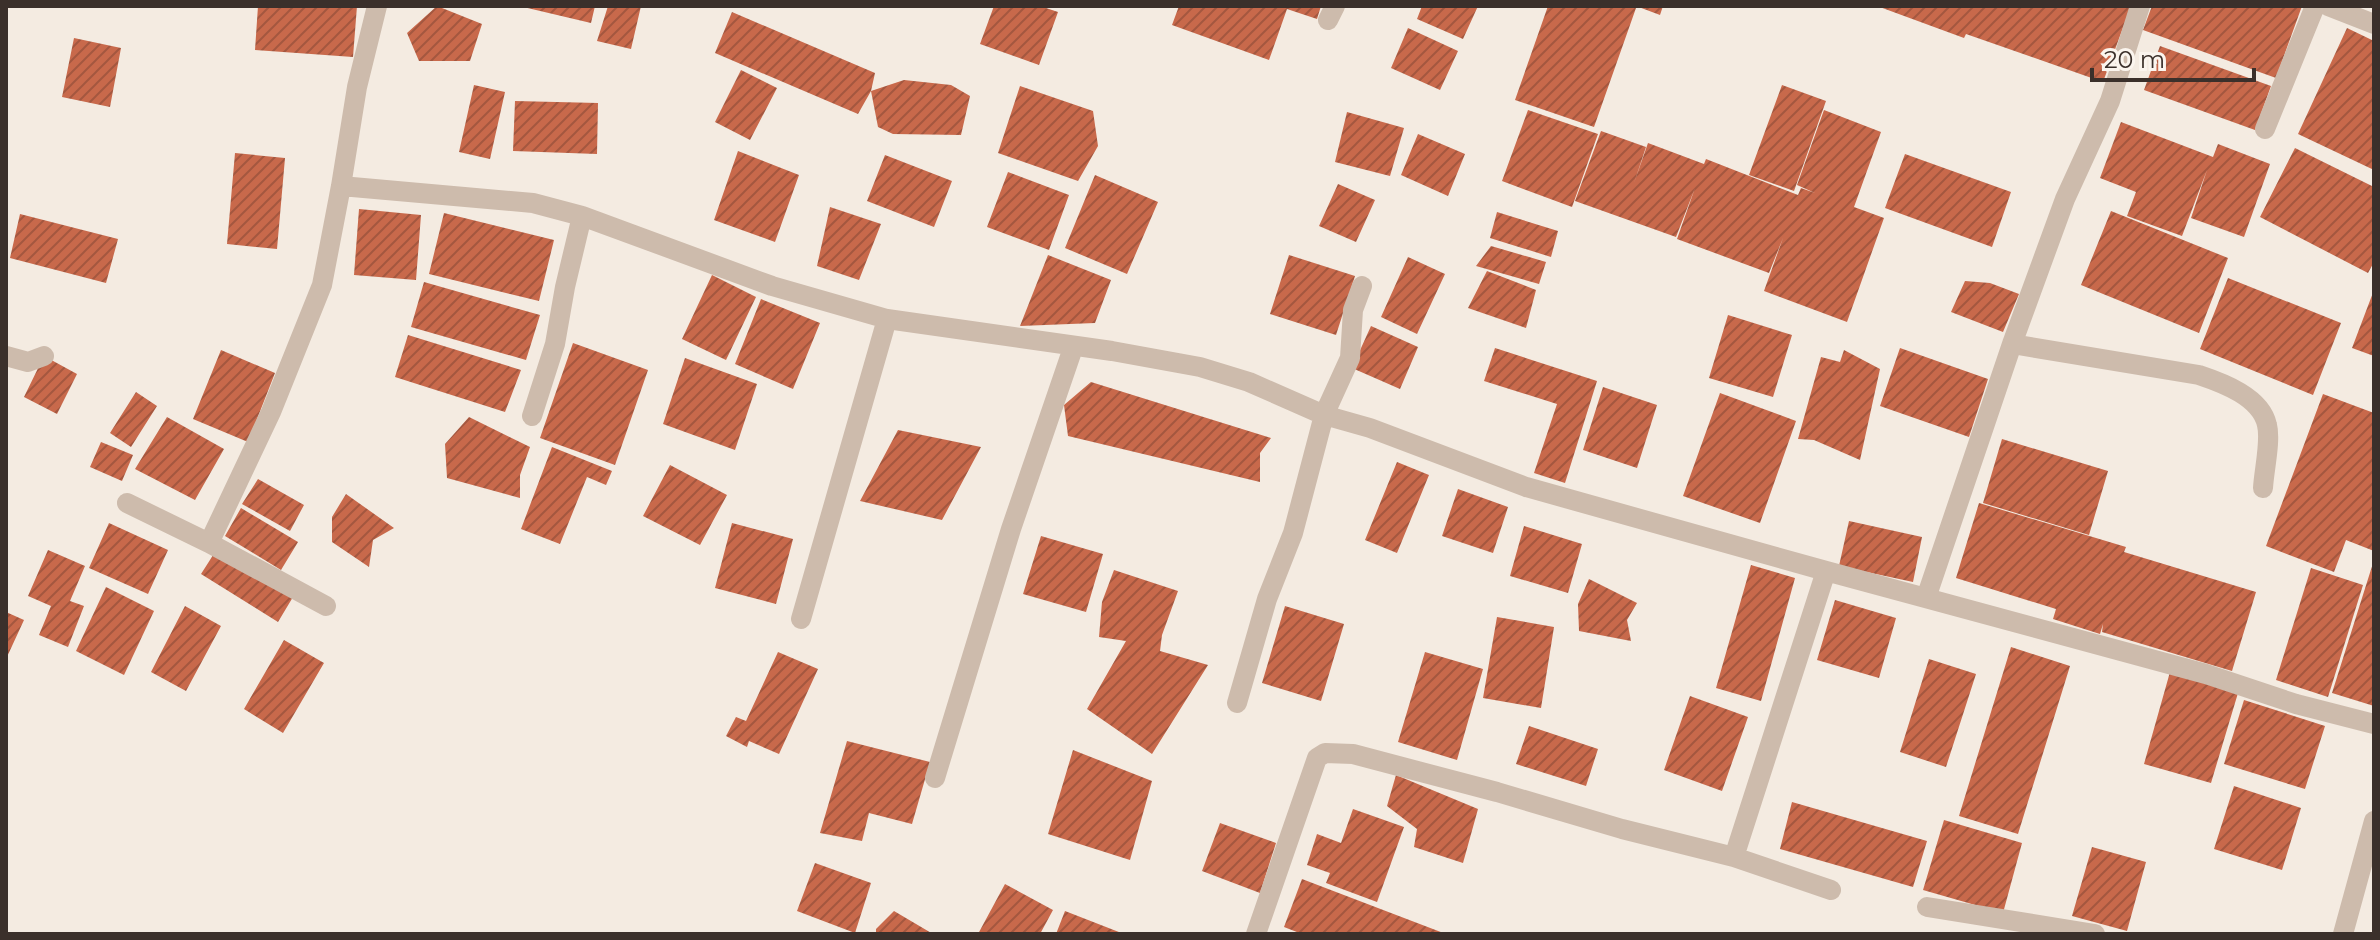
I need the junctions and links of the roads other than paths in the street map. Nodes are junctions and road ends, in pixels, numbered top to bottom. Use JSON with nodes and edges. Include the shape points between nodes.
{"nodes":[{"id":1,"x":377,"y":6,"type":"edge"},
{"id":2,"x":2140,"y":6,"type":"edge"},
{"id":3,"x":2315,"y":6,"type":"edge"},
{"id":4,"x":2328,"y":6,"type":"edge"},
{"id":5,"x":2374,"y":24,"type":"edge"},
{"id":6,"x":2265,"y":129,"type":"dead end"},
{"id":7,"x":341,"y":186,"type":"junction"},
{"id":8,"x":582,"y":216,"type":"junction"},
{"id":9,"x":1362,"y":286,"type":"dead end"},
{"id":10,"x":887,"y":319,"type":"junction"},
{"id":11,"x":2012,"y":344,"type":"junction"},
{"id":12,"x":1073,"y":348,"type":"junction"},
{"id":13,"x":6,"y":356,"type":"edge"},
{"id":14,"x":44,"y":356,"type":"dead end"},
{"id":15,"x":1324,"y":415,"type":"junction"},
{"id":16,"x":532,"y":416,"type":"dead end"},
{"id":17,"x":2263,"y":488,"type":"dead end"},
{"id":18,"x":127,"y":503,"type":"dead end"},
{"id":19,"x":209,"y":543,"type":"junction"},
{"id":20,"x":1826,"y":571,"type":"junction"},
{"id":21,"x":1926,"y":598,"type":"junction"},
{"id":22,"x":326,"y":606,"type":"dead end"},
{"id":23,"x":801,"y":619,"type":"dead end"},
{"id":24,"x":1237,"y":703,"type":"dead end"},
{"id":25,"x":2374,"y":724,"type":"edge"},
{"id":26,"x":935,"y":778,"type":"dead end"},
{"id":27,"x":2374,"y":821,"type":"edge"},
{"id":28,"x":1734,"y":857,"type":"junction"},
{"id":29,"x":1831,"y":890,"type":"dead end"},
{"id":30,"x":1927,"y":907,"type":"dead end"},
{"id":31,"x":1256,"y":934,"type":"edge"},
{"id":32,"x":2095,"y":934,"type":"edge"},
{"id":33,"x":2343,"y":934,"type":"edge"}],
"edges":[{"from":1,"to":7,"type":"street"},
{"from":2,"to":11,"type":"street","via":[[2110,101],[2065,199]]},
{"from":3,"to":6,"type":"street"},
{"from":4,"to":5,"type":"street"},
{"from":7,"to":8,"type":"street","via":[[533,203]]},
{"from":7,"to":19,"type":"street","via":[[322,285],[271,412]]},
{"from":8,"to":10,"type":"street","via":[[772,286]]},
{"from":8,"to":16,"type":"street","via":[[555,344]]},
{"from":9,"to":15,"type":"street","via":[[1353,310],[1350,358]]},
{"from":10,"to":12,"type":"street"},
{"from":10,"to":23,"type":"street"},
{"from":11,"to":17,"type":"street","via":[[2224,383],[2261,412],[2268,426]]},
{"from":11,"to":21,"type":"street"},
{"from":12,"to":15,"type":"street","via":[[1200,367]]},
{"from":12,"to":26,"type":"street"},
{"from":13,"to":14,"type":"street","via":[[28,362]]},
{"from":15,"to":20,"type":"street","via":[[1526,487]]},
{"from":15,"to":24,"type":"street","via":[[1293,533],[1267,599]]},
{"from":18,"to":19,"type":"street"},
{"from":19,"to":22,"type":"street"},
{"from":20,"to":21,"type":"street"},
{"from":20,"to":28,"type":"street"},
{"from":21,"to":25,"type":"street"},
{"from":27,"to":33,"type":"street"},
{"from":28,"to":29,"type":"street"},
{"from":28,"to":31,"type":"street","via":[[1353,754],[1325,753],[1317,758]]},
{"from":30,"to":32,"type":"street"}]}
